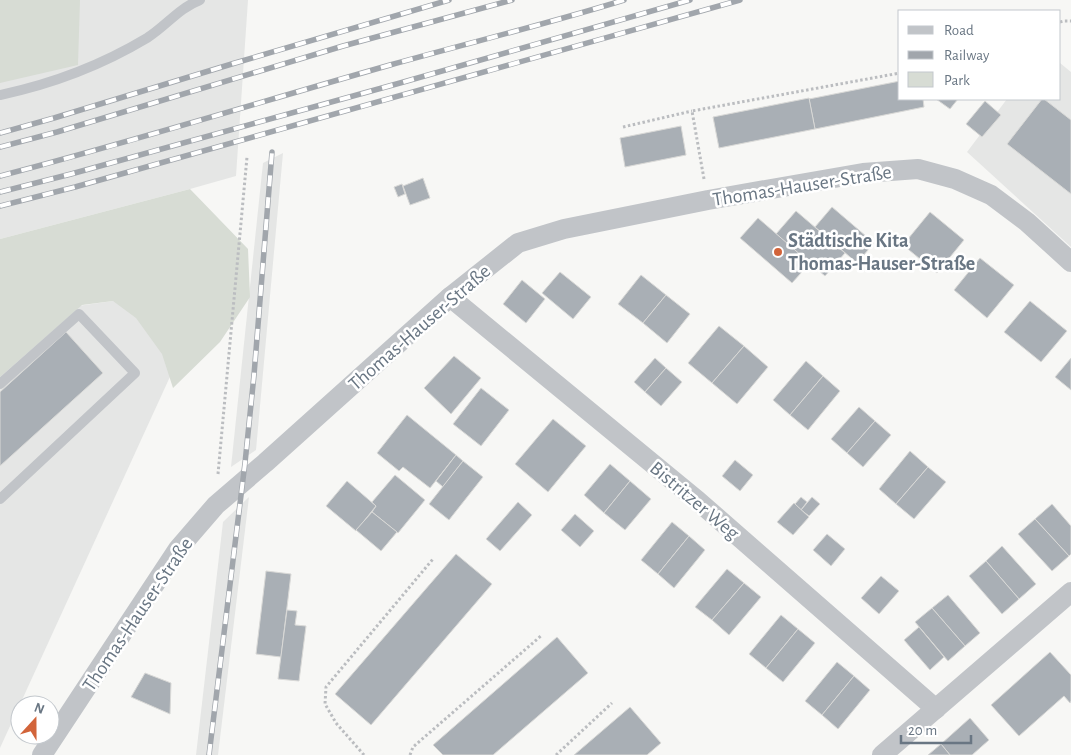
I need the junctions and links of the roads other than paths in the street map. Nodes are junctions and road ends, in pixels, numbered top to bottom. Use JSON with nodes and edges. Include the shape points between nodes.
{"nodes":[{"id":1,"x":200,"y":0,"type":"edge"},
{"id":2,"x":0,"y":95,"type":"edge"},
{"id":3,"x":1071,"y":262,"type":"edge"},
{"id":4,"x":450,"y":297,"type":"junction"},
{"id":5,"x":0,"y":384,"type":"edge"},
{"id":6,"x":0,"y":499,"type":"edge"},
{"id":7,"x":1071,"y":592,"type":"edge"},
{"id":8,"x":936,"y":709,"type":"junction"},
{"id":9,"x":42,"y":755,"type":"edge"},
{"id":10,"x":882,"y":755,"type":"edge"}],
"edges":[{"from":1,"to":2,"type":"lane","via":[[177,13],[148,37],[103,61],[65,77]]},
{"from":3,"to":4,"type":"street","name":"Thomas-Hauser-Straße","via":[[991,195],[955,179],[918,169],[863,173],[564,229],[518,243]]},
{"from":4,"to":8,"type":"street","name":"Bistritzer Weg","via":[[698,500]]},
{"from":4,"to":9,"type":"street","name":"Thomas-Hauser-Straße","via":[[216,505],[178,549]]},
{"from":5,"to":6,"type":"lane","via":[[79,314],[135,373]]},
{"from":7,"to":8,"type":"street"},
{"from":8,"to":10,"type":"street"}]}
